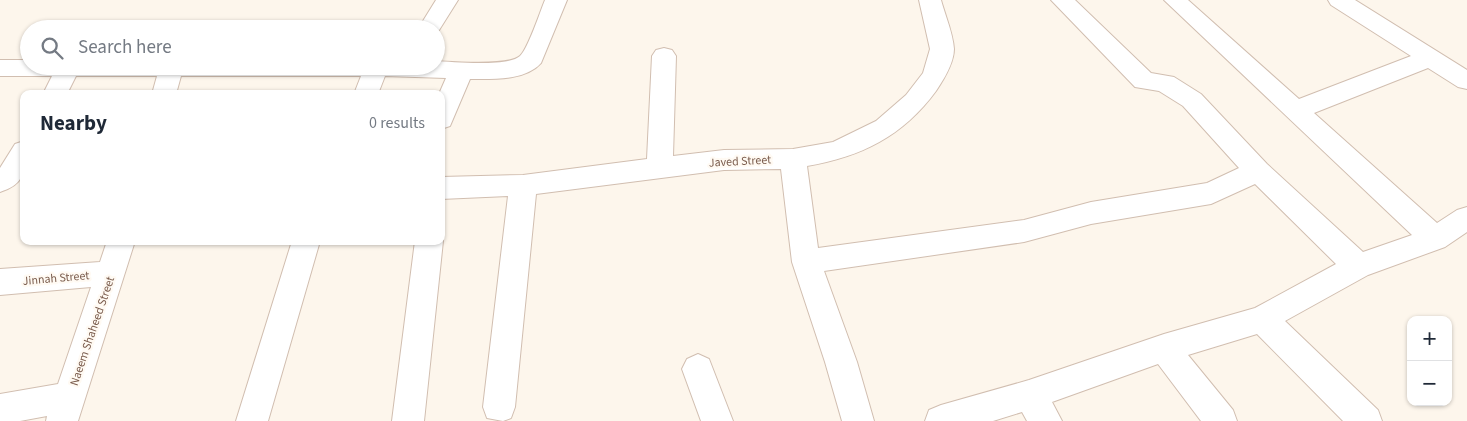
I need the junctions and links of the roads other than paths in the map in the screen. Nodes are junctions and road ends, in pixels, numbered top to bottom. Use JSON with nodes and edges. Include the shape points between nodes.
{"nodes":[{"id":1,"x":447,"y":0,"type":"edge"},
{"id":2,"x":556,"y":0,"type":"edge"},
{"id":3,"x":930,"y":0,"type":"edge"},
{"id":4,"x":1062,"y":0,"type":"edge"},
{"id":5,"x":1175,"y":0,"type":"edge"},
{"id":6,"x":1339,"y":0,"type":"edge"},
{"id":7,"x":435,"y":20,"type":"edge"},
{"id":8,"x":664,"y":56,"type":"dead end"},
{"id":9,"x":1430,"y":58,"type":"junction"},
{"id":10,"x":0,"y":68,"type":"edge"},
{"id":11,"x":20,"y":68,"type":"edge"},
{"id":12,"x":445,"y":69,"type":"edge"},
{"id":13,"x":461,"y":70,"type":"junction"},
{"id":14,"x":64,"y":75,"type":"edge"},
{"id":15,"x":169,"y":75,"type":"edge"},
{"id":16,"x":374,"y":75,"type":"edge"},
{"id":17,"x":1467,"y":81,"type":"edge"},
{"id":18,"x":57,"y":90,"type":"edge"},
{"id":19,"x":165,"y":90,"type":"edge"},
{"id":20,"x":368,"y":90,"type":"edge"},
{"id":21,"x":445,"y":110,"type":"edge"},
{"id":22,"x":1296,"y":110,"type":"junction"},
{"id":23,"x":20,"y":158,"type":"edge"},
{"id":24,"x":793,"y":159,"type":"junction"},
{"id":25,"x":660,"y":168,"type":"junction"},
{"id":26,"x":1258,"y":170,"type":"junction"},
{"id":27,"x":0,"y":182,"type":"edge"},
{"id":28,"x":523,"y":186,"type":"junction"},
{"id":29,"x":445,"y":188,"type":"edge"},
{"id":30,"x":1467,"y":218,"type":"edge"},
{"id":31,"x":1435,"y":239,"type":"junction"},
{"id":32,"x":120,"y":245,"type":"edge"},
{"id":33,"x":305,"y":245,"type":"edge"},
{"id":34,"x":430,"y":245,"type":"edge"},
{"id":35,"x":806,"y":262,"type":"junction"},
{"id":36,"x":1358,"y":266,"type":"junction"},
{"id":37,"x":112,"y":273,"type":"junction"},
{"id":38,"x":0,"y":282,"type":"edge"},
{"id":39,"x":1262,"y":319,"type":"junction"},
{"id":40,"x":1164,"y":348,"type":"junction"},
{"id":41,"x":698,"y":369,"type":"dead end"},
{"id":42,"x":499,"y":407,"type":"dead end"},
{"id":43,"x":1038,"y":408,"type":"edge"},
{"id":44,"x":0,"y":409,"type":"edge"},
{"id":45,"x":66,"y":409,"type":"edge"},
{"id":46,"x":252,"y":421,"type":"edge"},
{"id":47,"x":408,"y":421,"type":"edge"},
{"id":48,"x":717,"y":421,"type":"edge"},
{"id":49,"x":858,"y":421,"type":"edge"},
{"id":50,"x":941,"y":421,"type":"edge"},
{"id":51,"x":1221,"y":421,"type":"edge"},
{"id":52,"x":1366,"y":421,"type":"edge"}],
"edges":[{"from":1,"to":7,"type":"street"},
{"from":2,"to":13,"type":"street","via":[[533,57],[526,65]]},
{"from":3,"to":24,"type":"street","name":"Javed Street","via":[[942,49],[934,75],[915,102],[885,128],[838,151]]},
{"from":4,"to":26,"type":"street","via":[[1144,81],[1165,83],[1192,100]]},
{"from":5,"to":22,"type":"street"},
{"from":6,"to":9,"type":"street"},
{"from":8,"to":25,"type":"street"},
{"from":9,"to":17,"type":"street"},
{"from":9,"to":22,"type":"street"},
{"from":10,"to":11,"type":"street"},
{"from":12,"to":13,"type":"street"},
{"from":13,"to":21,"type":"street"},
{"from":14,"to":18,"type":"street"},
{"from":15,"to":19,"type":"street"},
{"from":16,"to":20,"type":"street"},
{"from":22,"to":31,"type":"street"},
{"from":23,"to":27,"type":"street","via":[[11,174]]},
{"from":24,"to":25,"type":"street","name":"Javed Street","via":[[724,160]]},
{"from":24,"to":35,"type":"street"},
{"from":25,"to":28,"type":"street","name":"Javed Street"},
{"from":26,"to":35,"type":"street","via":[[1211,193],[1091,213],[1006,234]]},
{"from":26,"to":36,"type":"street"},
{"from":28,"to":29,"type":"street","name":"Javed Street"},
{"from":28,"to":42,"type":"street"},
{"from":30,"to":31,"type":"street"},
{"from":31,"to":36,"type":"street"},
{"from":32,"to":37,"type":"street","name":"Naeem Shaheed Street"},
{"from":33,"to":46,"type":"street"},
{"from":34,"to":47,"type":"street"},
{"from":35,"to":49,"type":"street"},
{"from":36,"to":39,"type":"street"},
{"from":37,"to":38,"type":"street","name":"Jinnah Street"},
{"from":37,"to":45,"type":"street","name":"Naeem Shaheed Street"},
{"from":39,"to":40,"type":"street"},
{"from":39,"to":52,"type":"street"},
{"from":40,"to":43,"type":"street"},
{"from":40,"to":51,"type":"street"},
{"from":41,"to":48,"type":"street"},
{"from":43,"to":50,"type":"street"},
{"from":44,"to":45,"type":"street"}]}
